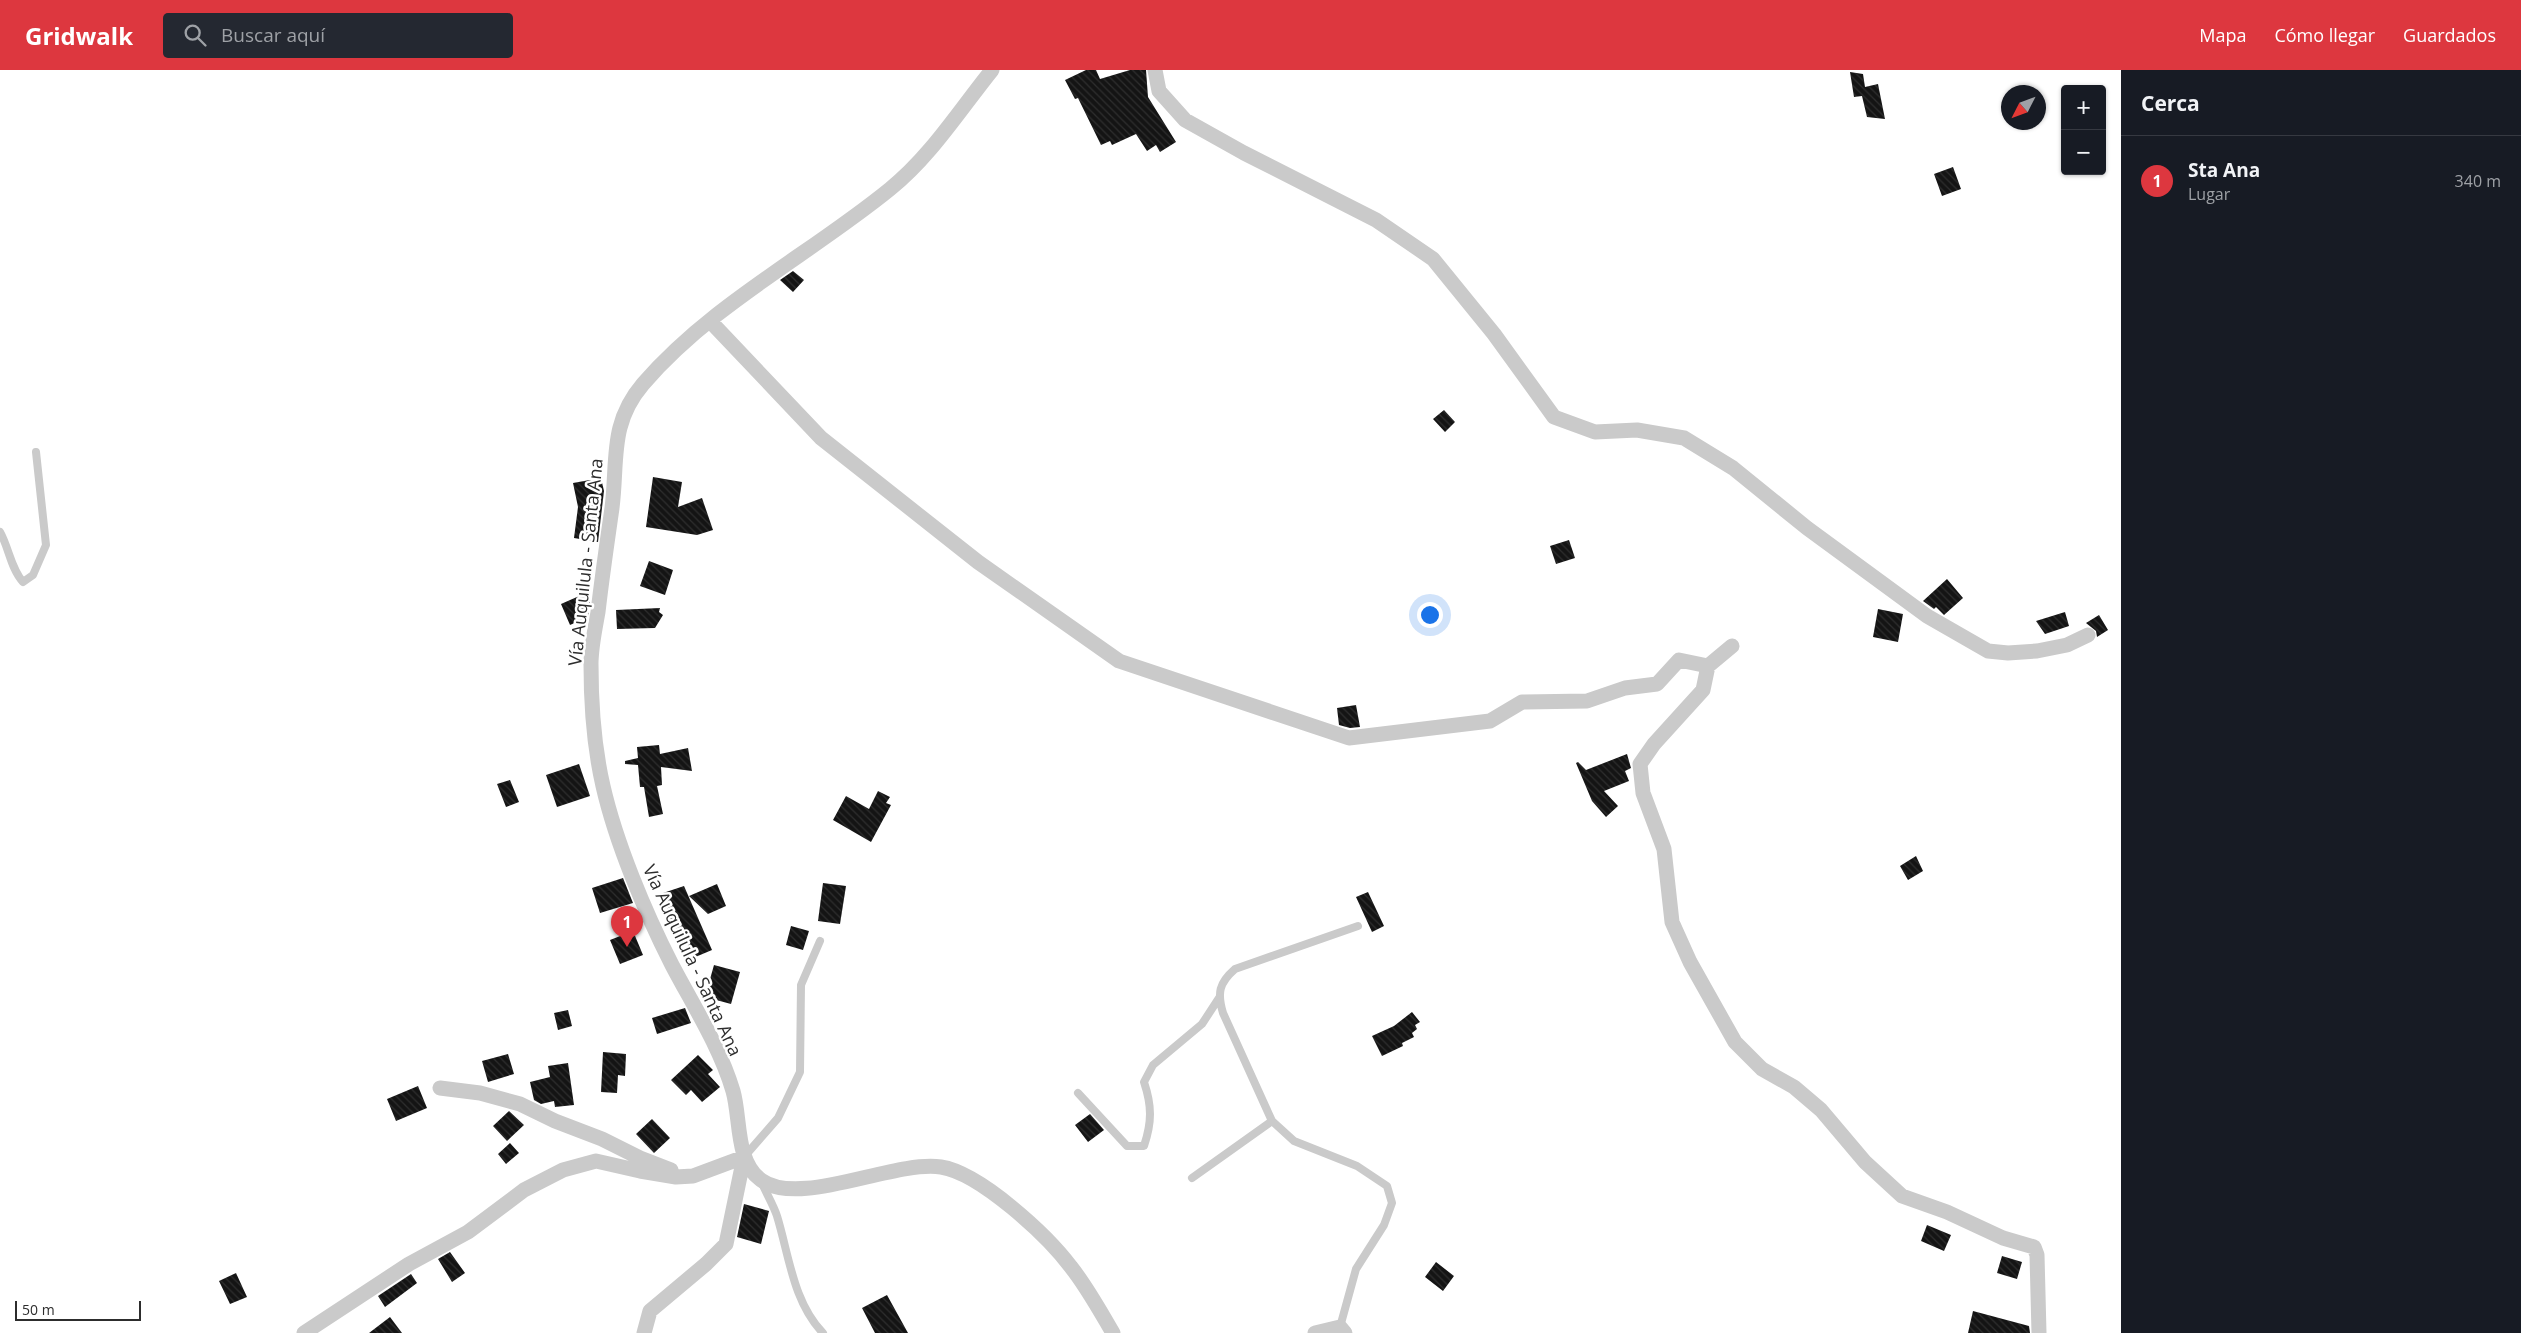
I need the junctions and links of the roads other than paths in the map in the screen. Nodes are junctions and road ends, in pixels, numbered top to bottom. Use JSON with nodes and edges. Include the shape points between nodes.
{"nodes":[{"id":1,"x":992,"y":70,"type":"edge"},
{"id":2,"x":1155,"y":70,"type":"edge"},
{"id":3,"x":710,"y":321,"type":"junction"},
{"id":4,"x":36,"y":452,"type":"dead end"},
{"id":5,"x":0,"y":532,"type":"edge"},
{"id":6,"x":2088,"y":635,"type":"dead end"},
{"id":7,"x":1732,"y":646,"type":"dead end"},
{"id":8,"x":1708,"y":666,"type":"junction"},
{"id":9,"x":1358,"y":926,"type":"dead end"},
{"id":10,"x":820,"y":941,"type":"dead end"},
{"id":11,"x":1219,"y":998,"type":"junction"},
{"id":12,"x":440,"y":1088,"type":"dead end"},
{"id":13,"x":1078,"y":1093,"type":"dead end"},
{"id":14,"x":1272,"y":1121,"type":"junction"},
{"id":15,"x":744,"y":1157,"type":"junction"},
{"id":16,"x":676,"y":1177,"type":"junction"},
{"id":17,"x":1192,"y":1178,"type":"dead end"},
{"id":18,"x":760,"y":1180,"type":"junction"},
{"id":19,"x":1342,"y":1330,"type":"edge"},
{"id":20,"x":304,"y":1333,"type":"edge"},
{"id":21,"x":644,"y":1333,"type":"edge"},
{"id":22,"x":823,"y":1333,"type":"edge"},
{"id":23,"x":1113,"y":1333,"type":"edge"},
{"id":24,"x":1315,"y":1333,"type":"edge"},
{"id":25,"x":2039,"y":1333,"type":"edge"}],
"edges":[{"from":1,"to":3,"type":"street","name":"Vía Auquilula - Santa Ana","via":[[923,158],[890,189]]},
{"from":2,"to":6,"type":"street","via":[[1159,91],[1185,120],[1376,220],[1432,259],[1494,334],[1554,417],[1595,432],[1637,430],[1684,438],[1733,468],[1807,528],[1927,616],[1988,651],[2037,651],[2067,646]]},
{"from":3,"to":8,"type":"street","via":[[821,438],[978,562],[1119,661],[1349,738],[1490,721],[1522,702],[1586,701],[1625,688],[1657,684],[1679,660]]},
{"from":3,"to":15,"type":"street","name":"Vía Auquilula - Santa Ana","via":[[678,347],[640,387],[624,412],[617,441],[614,494],[591,660],[594,729],[603,786],[629,867],[658,938],[715,1047],[733,1091]]},
{"from":4,"to":5,"type":"lane","via":[[46,545],[32,575],[23,582],[17,575]]},
{"from":7,"to":8,"type":"street"},
{"from":8,"to":25,"type":"street","via":[[1703,690],[1640,764],[1643,793],[1664,849],[1672,922],[1690,962],[1735,1042],[1762,1068],[1821,1110],[1865,1162],[1894,1190],[2003,1238],[2034,1247],[2037,1255]]},
{"from":9,"to":11,"type":"lane","via":[[1235,969],[1225,977]]},
{"from":10,"to":15,"type":"lane","via":[[801,985],[800,1072],[778,1118]]},
{"from":11,"to":13,"type":"lane","via":[[1202,1024],[1153,1065],[1144,1082],[1149,1097],[1151,1125],[1144,1146],[1127,1146]]},
{"from":11,"to":14,"type":"lane"},
{"from":12,"to":16,"type":"street","via":[[480,1093],[520,1104],[672,1170]]},
{"from":14,"to":17,"type":"lane"},
{"from":14,"to":19,"type":"lane","via":[[1294,1141],[1357,1166],[1387,1186],[1392,1203],[1384,1225],[1356,1269]]},
{"from":15,"to":16,"type":"street","via":[[693,1176]]},
{"from":15,"to":18,"type":"street","name":"Vía Auquilula - Santa Ana"},
{"from":15,"to":21,"type":"street","via":[[726,1244],[650,1311]]},
{"from":16,"to":20,"type":"street","via":[[640,1172],[596,1160],[563,1170],[524,1190],[468,1232],[409,1264]]},
{"from":18,"to":22,"type":"lane","via":[[776,1214],[794,1281],[816,1326]]},
{"from":18,"to":23,"type":"street","via":[[783,1188],[802,1189],[907,1168],[940,1167],[967,1175],[1021,1215],[1069,1264]]},
{"from":19,"to":24,"type":"street"}]}
